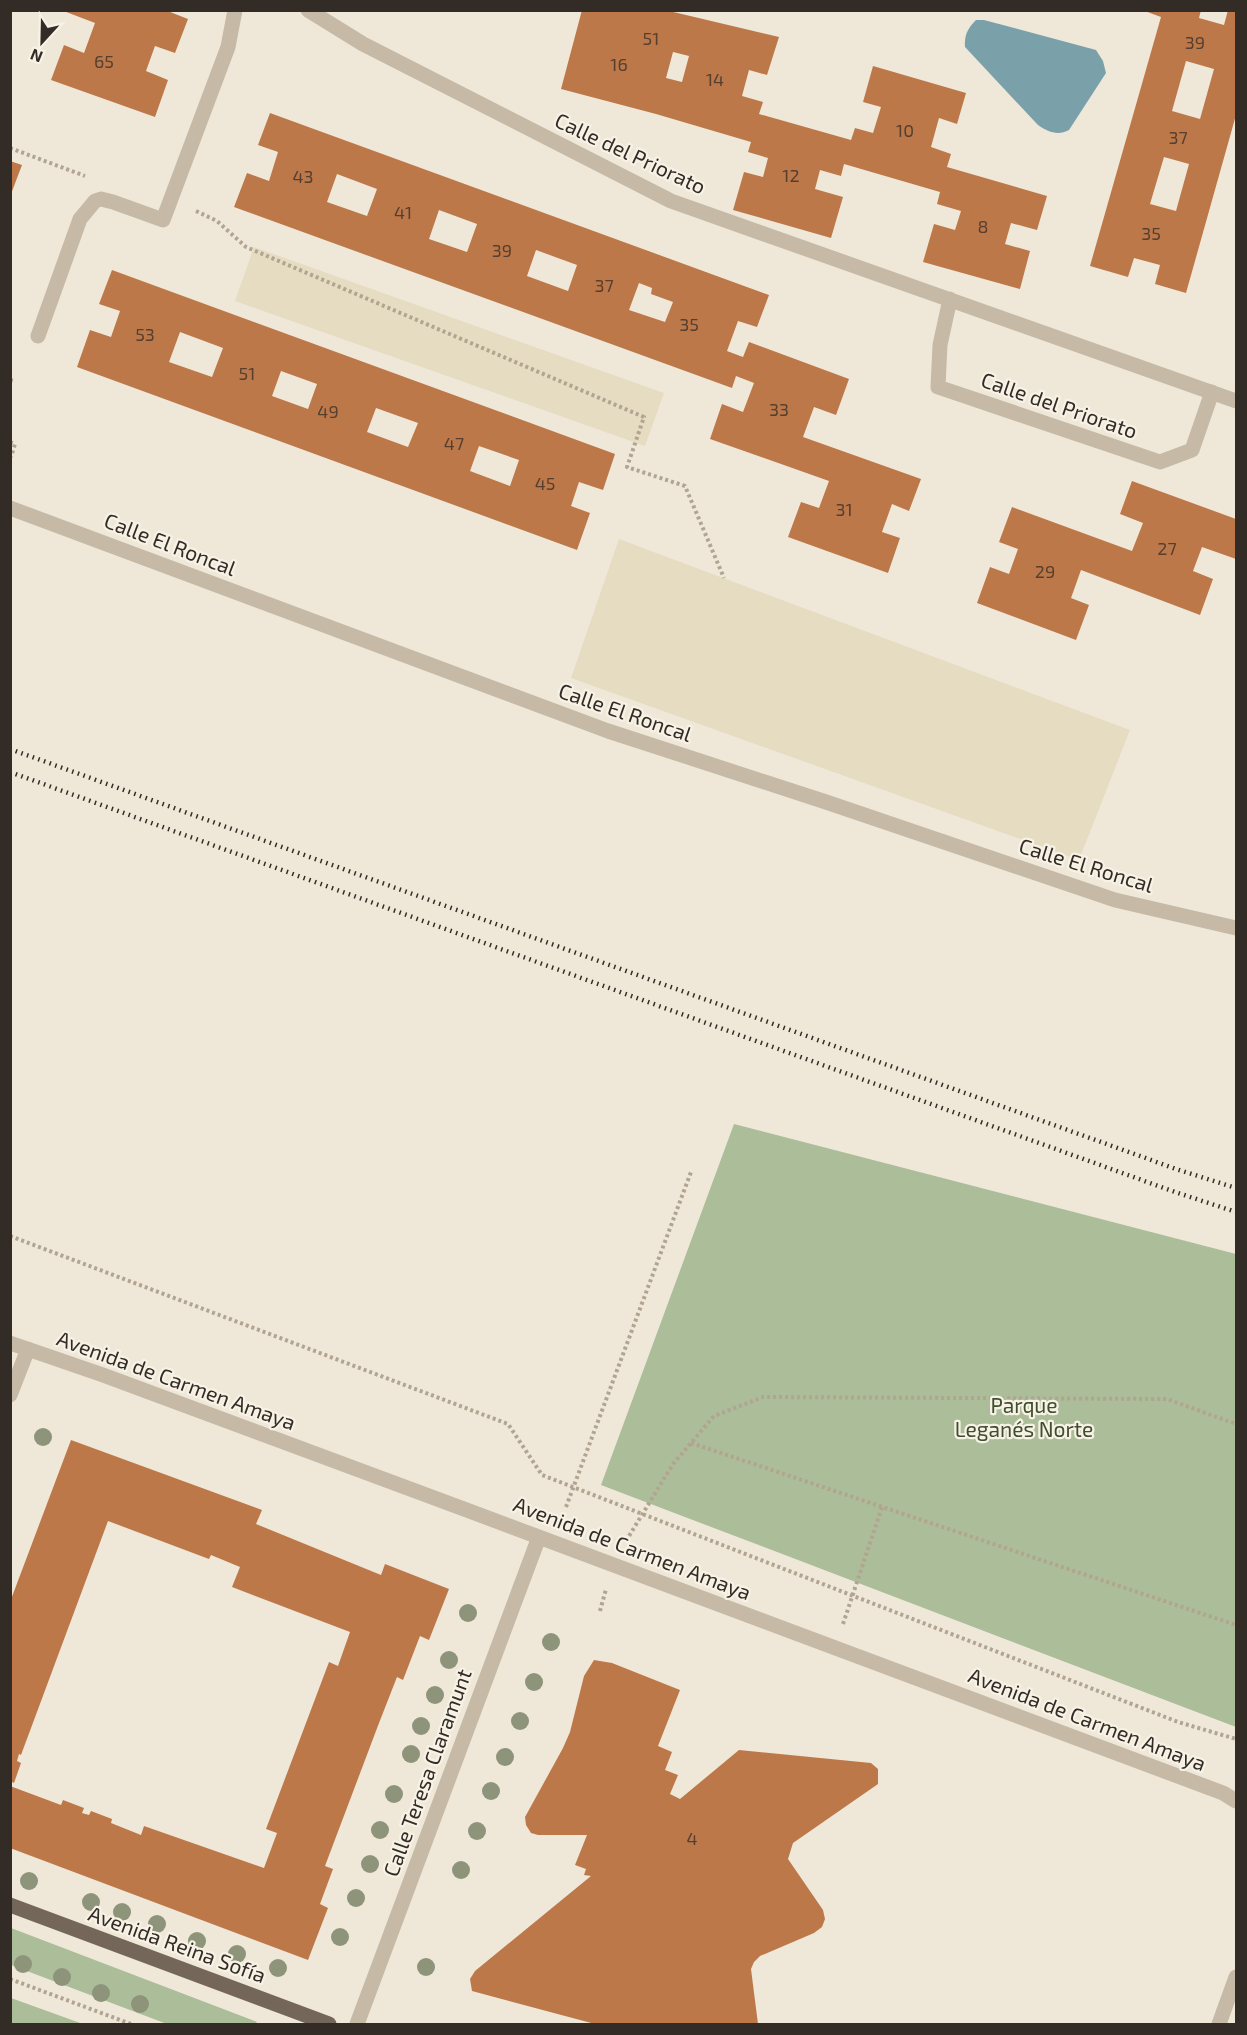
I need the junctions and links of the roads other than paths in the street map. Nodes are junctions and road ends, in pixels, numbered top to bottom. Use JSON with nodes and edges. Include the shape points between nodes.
{"nodes":[{"id":1,"x":235,"y":10,"type":"edge"},
{"id":2,"x":308,"y":10,"type":"edge"},
{"id":3,"x":950,"y":299,"type":"junction"},
{"id":4,"x":38,"y":336,"type":"dead end"},
{"id":5,"x":1212,"y":392,"type":"junction"},
{"id":6,"x":1236,"y":400,"type":"edge"},
{"id":7,"x":10,"y":508,"type":"edge"},
{"id":8,"x":1236,"y":928,"type":"edge"},
{"id":9,"x":10,"y":1343,"type":"edge"},
{"id":10,"x":28,"y":1349,"type":"junction"},
{"id":11,"x":10,"y":1395,"type":"edge"},
{"id":12,"x":539,"y":1537,"type":"junction"},
{"id":13,"x":1236,"y":1801,"type":"edge"},
{"id":14,"x":10,"y":1905,"type":"edge"},
{"id":15,"x":1236,"y":1977,"type":"edge"},
{"id":16,"x":329,"y":2025,"type":"edge"},
{"id":17,"x":357,"y":2025,"type":"edge"},
{"id":18,"x":1219,"y":2025,"type":"edge"}],
"edges":[{"from":1,"to":4,"type":"street","via":[[228,46],[163,220],[101,198],[95,201],[80,219]]},
{"from":2,"to":3,"type":"street","name":"Calle del Priorato","via":[[363,44],[671,201]]},
{"from":3,"to":5,"type":"street","name":"Calle del Priorato"},
{"from":3,"to":5,"type":"street","name":"Calle del Priorato","via":[[940,345],[938,387],[1160,462],[1192,450]]},
{"from":5,"to":6,"type":"street","name":"Calle del Priorato"},
{"from":7,"to":8,"type":"street","name":"Calle El Roncal","via":[[608,732],[1115,900]]},
{"from":9,"to":10,"type":"street","name":"Avenida de Carmen Amaya"},
{"from":10,"to":11,"type":"street"},
{"from":10,"to":12,"type":"street","name":"Avenida de Carmen Amaya"},
{"from":12,"to":13,"type":"street","name":"Avenida de Carmen Amaya"},
{"from":12,"to":17,"type":"street","name":"Calle Teresa Claramunt"},
{"from":14,"to":16,"type":"main road","name":"Avenida Reina Sofía"},
{"from":15,"to":18,"type":"street"}]}
